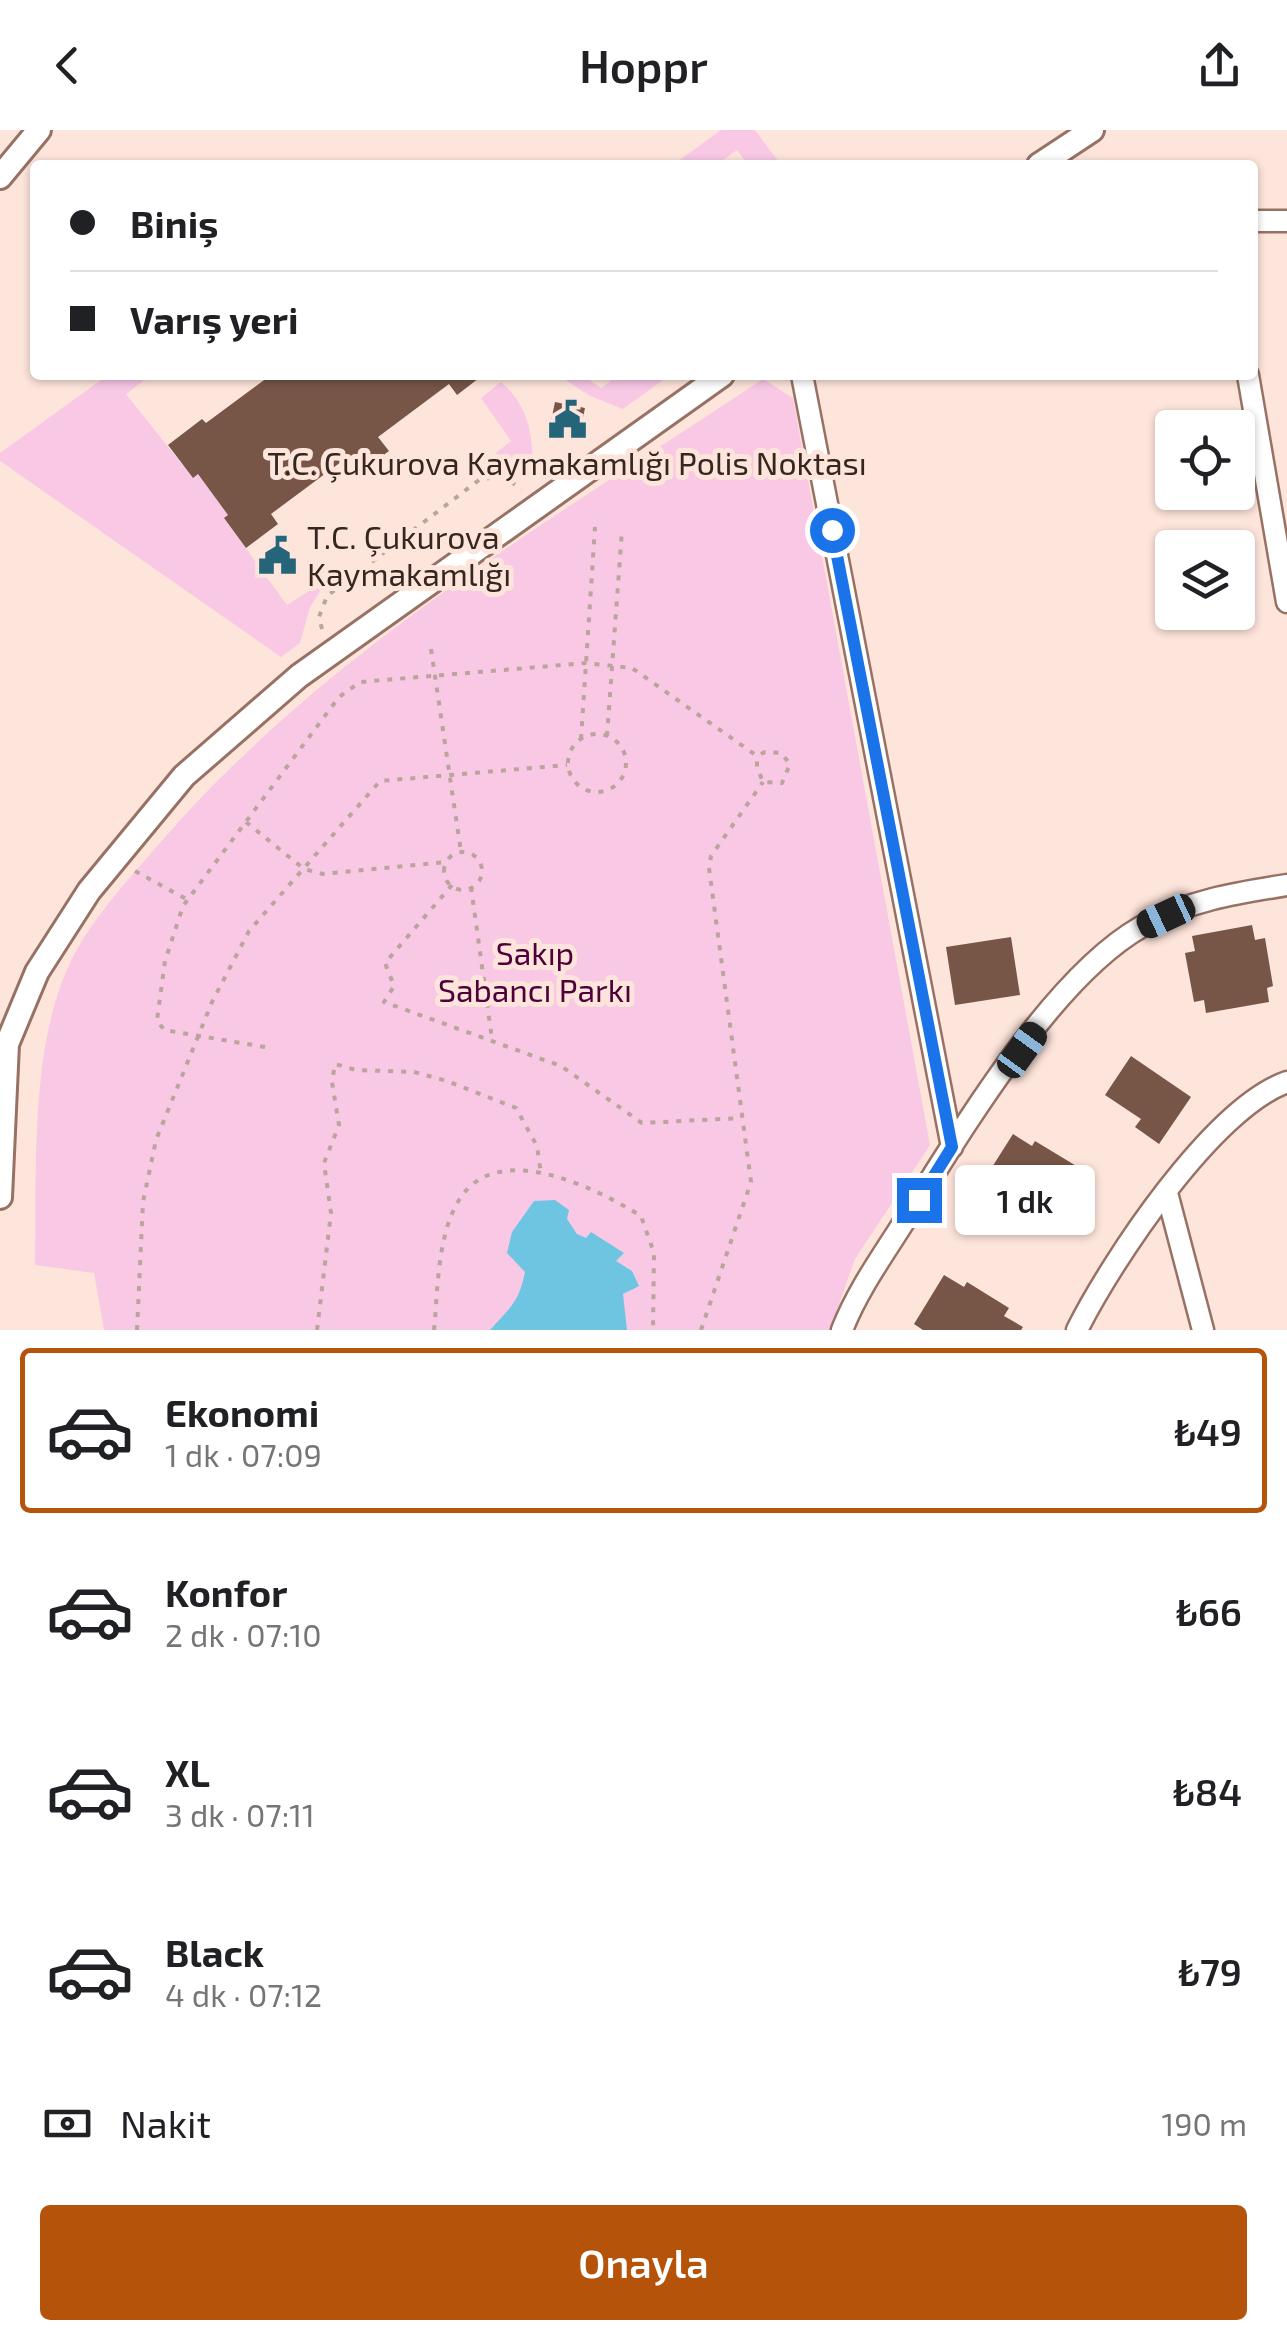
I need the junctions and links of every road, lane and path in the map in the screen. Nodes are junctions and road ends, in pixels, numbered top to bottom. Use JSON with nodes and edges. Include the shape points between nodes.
{"nodes":[{"id":1,"x":39,"y":130,"type":"edge"},
{"id":2,"x":1092,"y":130,"type":"edge"},
{"id":3,"x":1047,"y":160,"type":"edge"},
{"id":4,"x":0,"y":177,"type":"edge"},
{"id":5,"x":1258,"y":221,"type":"edge"},
{"id":6,"x":1287,"y":221,"type":"edge"},
{"id":7,"x":715,"y":380,"type":"edge"},
{"id":8,"x":803,"y":380,"type":"edge"},
{"id":9,"x":1249,"y":380,"type":"edge"},
{"id":10,"x":528,"y":496,"type":"dead end"},
{"id":11,"x":595,"y":527,"type":"dead end"},
{"id":12,"x":622,"y":530,"type":"dead end"},
{"id":13,"x":1287,"y":602,"type":"edge"},
{"id":14,"x":328,"y":639,"type":"dead end"},
{"id":15,"x":431,"y":649,"type":"dead end"},
{"id":16,"x":586,"y":664,"type":"junction"},
{"id":17,"x":612,"y":665,"type":"junction"},
{"id":18,"x":435,"y":673,"type":"junction"},
{"id":19,"x":607,"y":736,"type":"junction"},
{"id":20,"x":580,"y":738,"type":"junction"},
{"id":21,"x":757,"y":756,"type":"junction"},
{"id":22,"x":568,"y":765,"type":"junction"},
{"id":23,"x":452,"y":775,"type":"junction"},
{"id":24,"x":763,"y":782,"type":"junction"},
{"id":25,"x":246,"y":822,"type":"junction"},
{"id":26,"x":461,"y":852,"type":"junction"},
{"id":27,"x":114,"y":858,"type":"junction"},
{"id":28,"x":446,"y":862,"type":"junction"},
{"id":29,"x":304,"y":869,"type":"junction"},
{"id":30,"x":1287,"y":885,"type":"edge"},
{"id":31,"x":452,"y":886,"type":"junction"},
{"id":32,"x":471,"y":887,"type":"junction"},
{"id":33,"x":188,"y":900,"type":"junction"},
{"id":34,"x":196,"y":1038,"type":"junction"},
{"id":35,"x":492,"y":1040,"type":"junction"},
{"id":36,"x":266,"y":1047,"type":"dead end"},
{"id":37,"x":1287,"y":1082,"type":"edge"},
{"id":38,"x":741,"y":1118,"type":"junction"},
{"id":39,"x":952,"y":1147,"type":"junction"},
{"id":40,"x":541,"y":1174,"type":"junction"},
{"id":41,"x":1167,"y":1193,"type":"junction"},
{"id":42,"x":0,"y":1197,"type":"edge"},
{"id":43,"x":137,"y":1330,"type":"edge"},
{"id":44,"x":317,"y":1330,"type":"edge"},
{"id":45,"x":434,"y":1330,"type":"edge"},
{"id":46,"x":653,"y":1330,"type":"edge"},
{"id":47,"x":701,"y":1330,"type":"edge"},
{"id":48,"x":842,"y":1330,"type":"edge"},
{"id":49,"x":1077,"y":1330,"type":"edge"},
{"id":50,"x":1202,"y":1330,"type":"edge"}],
"edges":[{"from":1,"to":4,"type":"street"},
{"from":2,"to":3,"type":"street"},
{"from":5,"to":6,"type":"street"},
{"from":7,"to":27,"type":"street","via":[[299,676],[184,776]]},
{"from":8,"to":39,"type":"street"},
{"from":9,"to":13,"type":"street"},
{"from":10,"to":14,"type":"path","via":[[508,478],[478,480],[327,596],[319,617]]},
{"from":11,"to":16,"type":"path"},
{"from":12,"to":17,"type":"path"},
{"from":15,"to":18,"type":"path"},
{"from":16,"to":17,"type":"path"},
{"from":16,"to":18,"type":"path"},
{"from":16,"to":20,"type":"path"},
{"from":17,"to":19,"type":"path"},
{"from":17,"to":21,"type":"path","via":[[632,668]]},
{"from":18,"to":23,"type":"path"},
{"from":18,"to":25,"type":"path","via":[[360,682],[339,697]]},
{"from":19,"to":20,"type":"path"},
{"from":19,"to":22,"type":"path","via":[[626,760],[616,786],[600,793],[582,788]]},
{"from":20,"to":22,"type":"path"},
{"from":21,"to":24,"type":"path"},
{"from":21,"to":24,"type":"path","via":[[781,753],[790,764],[782,784]]},
{"from":22,"to":23,"type":"path"},
{"from":23,"to":26,"type":"path"},
{"from":23,"to":29,"type":"path","via":[[380,782]]},
{"from":24,"to":38,"type":"path","via":[[709,868]]},
{"from":25,"to":29,"type":"path"},
{"from":25,"to":33,"type":"path"},
{"from":26,"to":28,"type":"path"},
{"from":26,"to":32,"type":"path","via":[[480,864]]},
{"from":27,"to":33,"type":"path"},
{"from":27,"to":42,"type":"street","via":[[37,972],[7,1044]]},
{"from":28,"to":29,"type":"path","via":[[323,874]]},
{"from":28,"to":31,"type":"path"},
{"from":29,"to":34,"type":"path","via":[[249,931]]},
{"from":30,"to":39,"type":"street","via":[[1191,904],[1107,951],[1074,981]]},
{"from":31,"to":32,"type":"path"},
{"from":31,"to":35,"type":"path","via":[[385,963],[394,986],[384,1002]]},
{"from":32,"to":35,"type":"path"},
{"from":33,"to":34,"type":"path","via":[[164,960],[158,1020],[164,1030]]},
{"from":34,"to":36,"type":"path"},
{"from":34,"to":43,"type":"path","via":[[156,1140],[143,1202]]},
{"from":35,"to":38,"type":"path","via":[[561,1066],[642,1124]]},
{"from":37,"to":41,"type":"street","via":[[1226,1120]]},
{"from":38,"to":47,"type":"path","via":[[752,1182]]},
{"from":39,"to":48,"type":"street"},
{"from":40,"to":44,"type":"path","via":[[537,1146],[516,1108],[414,1072],[336,1064],[339,1126],[324,1163],[331,1213]]},
{"from":40,"to":45,"type":"path","via":[[510,1170],[481,1178],[459,1199],[448,1228]]},
{"from":40,"to":46,"type":"path","via":[[560,1176],[642,1216],[654,1253]]},
{"from":41,"to":49,"type":"street"},
{"from":41,"to":50,"type":"street"}]}
